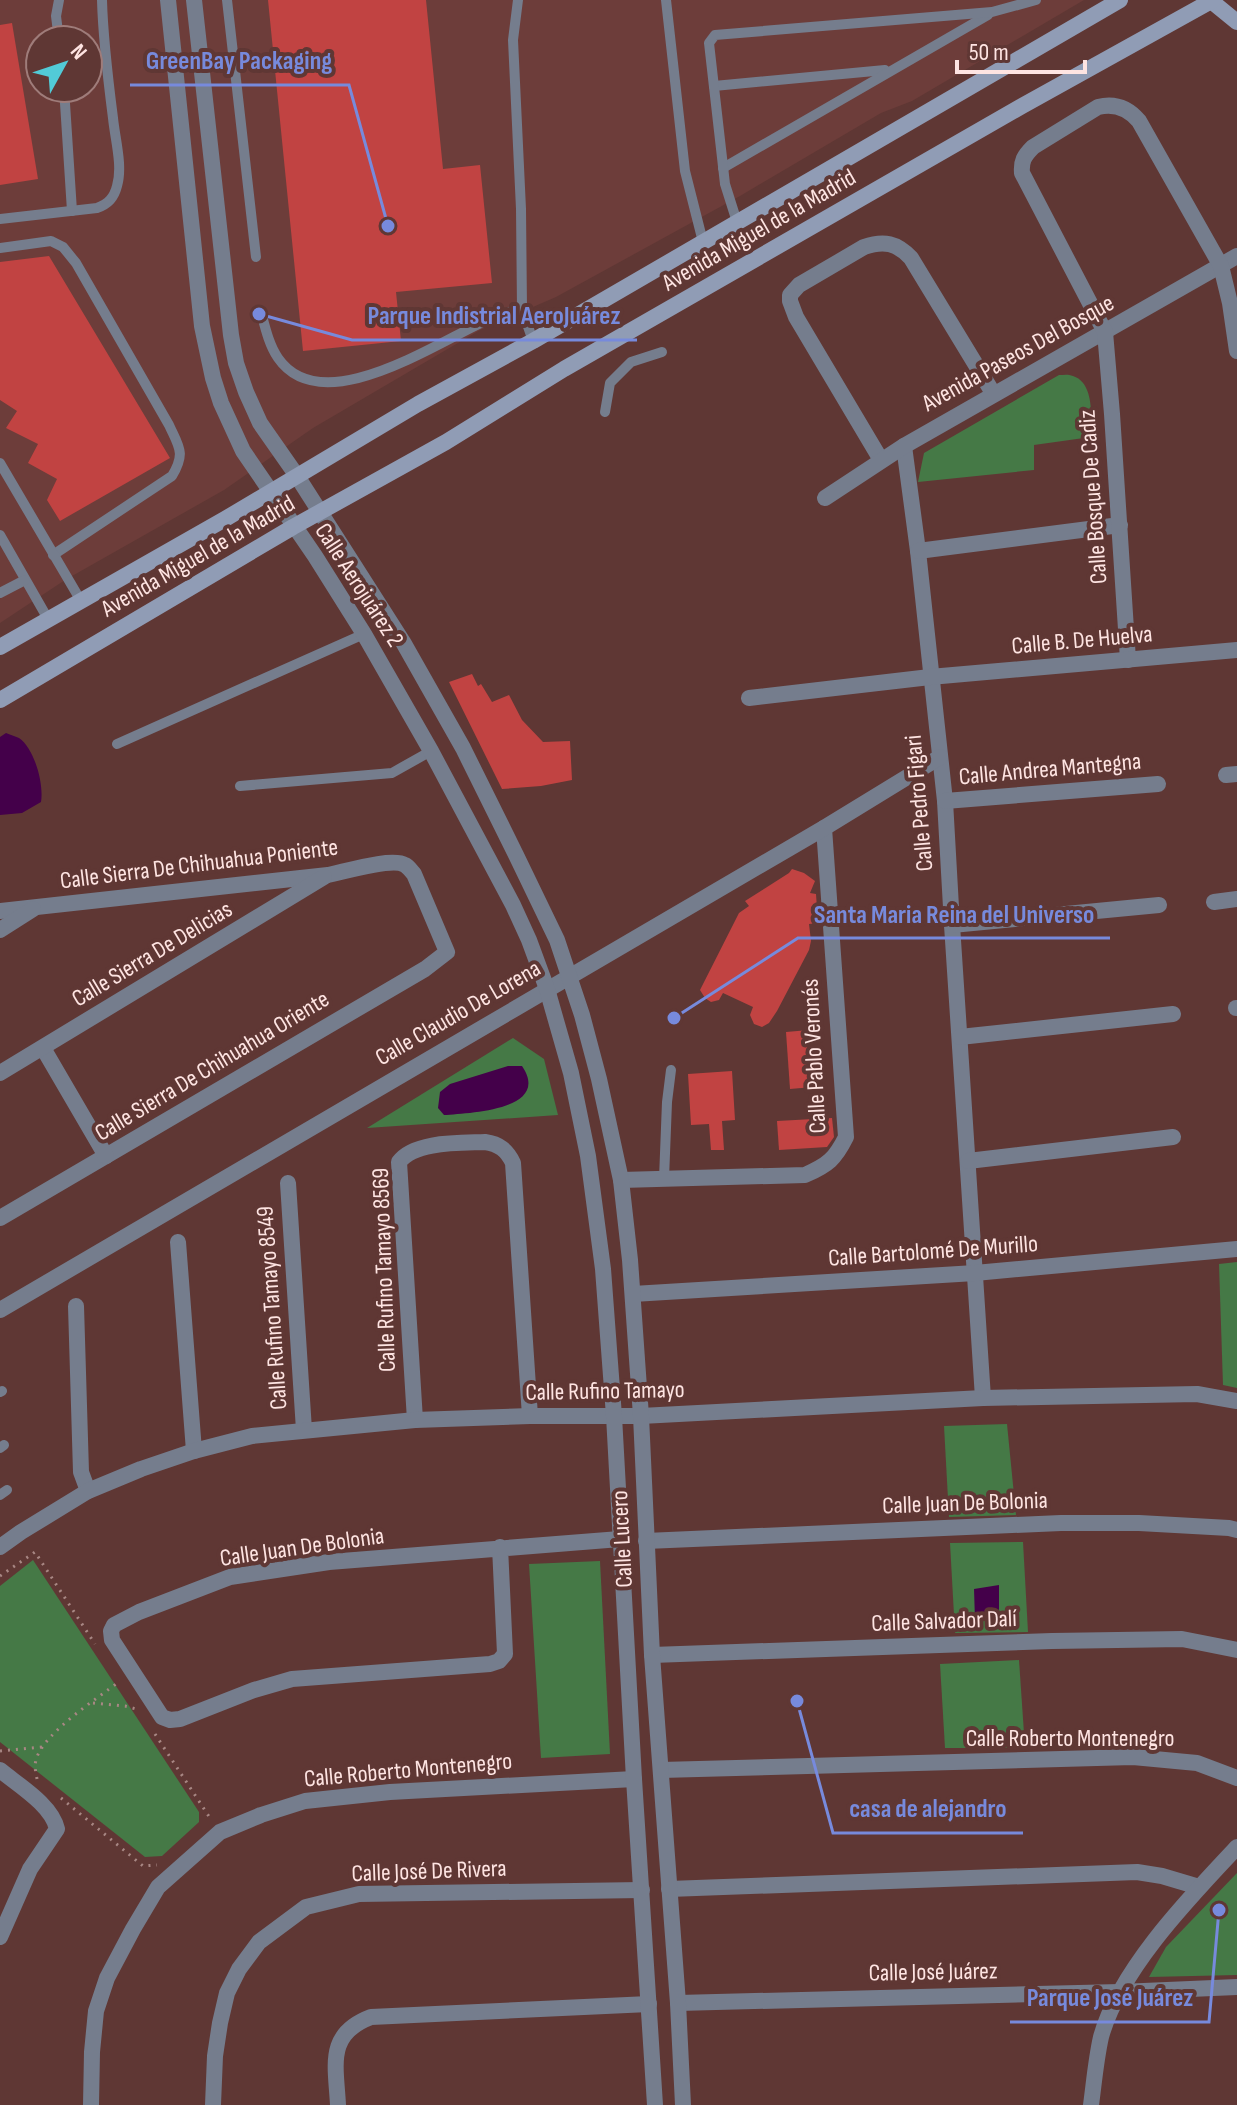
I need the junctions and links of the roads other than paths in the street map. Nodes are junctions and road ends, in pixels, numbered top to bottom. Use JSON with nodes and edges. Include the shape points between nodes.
{"nodes":[{"id":1,"x":59,"y":0,"type":"edge"},
{"id":2,"x":102,"y":0,"type":"edge"},
{"id":3,"x":168,"y":0,"type":"edge"},
{"id":4,"x":194,"y":0,"type":"edge"},
{"id":5,"x":227,"y":0,"type":"edge"},
{"id":6,"x":518,"y":0,"type":"edge"},
{"id":7,"x":666,"y":0,"type":"edge"},
{"id":8,"x":1036,"y":0,"type":"edge"},
{"id":9,"x":1120,"y":0,"type":"edge"},
{"id":10,"x":1211,"y":0,"type":"edge"},
{"id":11,"x":992,"y":12,"type":"junction"},
{"id":12,"x":1237,"y":22,"type":"edge"},
{"id":13,"x":57,"y":24,"type":"edge"},
{"id":14,"x":891,"y":70,"type":"junction"},
{"id":15,"x":714,"y":86,"type":"junction"},
{"id":16,"x":65,"y":104,"type":"edge"},
{"id":17,"x":723,"y":168,"type":"junction"},
{"id":18,"x":72,"y":211,"type":"junction"},
{"id":19,"x":0,"y":219,"type":"edge"},
{"id":20,"x":737,"y":222,"type":"junction"},
{"id":21,"x":703,"y":242,"type":"junction"},
{"id":22,"x":0,"y":248,"type":"edge"},
{"id":23,"x":1237,"y":256,"type":"edge"},
{"id":24,"x":256,"y":257,"type":"dead end"},
{"id":25,"x":1221,"y":266,"type":"junction"},
{"id":26,"x":522,"y":309,"type":"junction"},
{"id":27,"x":261,"y":312,"type":"dead end"},
{"id":28,"x":1105,"y":332,"type":"junction"},
{"id":29,"x":533,"y":341,"type":"junction"},
{"id":30,"x":1237,"y":351,"type":"edge"},
{"id":31,"x":662,"y":352,"type":"dead end"},
{"id":32,"x":993,"y":393,"type":"junction"},
{"id":33,"x":605,"y":412,"type":"dead end"},
{"id":34,"x":269,"y":437,"type":"junction"},
{"id":35,"x":904,"y":446,"type":"junction"},
{"id":36,"x":243,"y":451,"type":"junction"},
{"id":37,"x":881,"y":460,"type":"junction"},
{"id":38,"x":0,"y":463,"type":"edge"},
{"id":39,"x":297,"y":476,"type":"junction"},
{"id":40,"x":270,"y":492,"type":"junction"},
{"id":41,"x":825,"y":498,"type":"dead end"},
{"id":42,"x":320,"y":512,"type":"junction"},
{"id":43,"x":1120,"y":525,"type":"junction"},
{"id":44,"x":293,"y":527,"type":"junction"},
{"id":45,"x":0,"y":535,"type":"edge"},
{"id":46,"x":918,"y":551,"type":"junction"},
{"id":47,"x":53,"y":555,"type":"junction"},
{"id":48,"x":25,"y":580,"type":"junction"},
{"id":49,"x":0,"y":593,"type":"edge"},
{"id":50,"x":81,"y":601,"type":"junction"},
{"id":51,"x":48,"y":619,"type":"junction"},
{"id":52,"x":364,"y":634,"type":"junction"},
{"id":53,"x":0,"y":647,"type":"edge"},
{"id":54,"x":1237,"y":650,"type":"edge"},
{"id":55,"x":1128,"y":660,"type":"junction"},
{"id":56,"x":930,"y":677,"type":"junction"},
{"id":57,"x":749,"y":698,"type":"dead end"},
{"id":58,"x":0,"y":700,"type":"edge"},
{"id":59,"x":117,"y":744,"type":"dead end"},
{"id":60,"x":431,"y":751,"type":"junction"},
{"id":61,"x":940,"y":757,"type":"junction"},
{"id":62,"x":1158,"y":784,"type":"dead end"},
{"id":63,"x":240,"y":786,"type":"dead end"},
{"id":64,"x":945,"y":801,"type":"junction"},
{"id":65,"x":824,"y":828,"type":"junction"},
{"id":66,"x":328,"y":875,"type":"junction"},
{"id":67,"x":1237,"y":899,"type":"edge"},
{"id":68,"x":1214,"y":902,"type":"dead end"},
{"id":69,"x":1159,"y":905,"type":"dead end"},
{"id":70,"x":37,"y":907,"type":"junction"},
{"id":71,"x":0,"y":911,"type":"edge"},
{"id":72,"x":952,"y":925,"type":"junction"},
{"id":73,"x":0,"y":930,"type":"edge"},
{"id":74,"x":447,"y":952,"type":"joint"},
{"id":75,"x":568,"y":977,"type":"junction"},
{"id":76,"x":547,"y":989,"type":"junction"},
{"id":77,"x":1173,"y":1014,"type":"dead end"},
{"id":78,"x":960,"y":1037,"type":"junction"},
{"id":79,"x":43,"y":1048,"type":"junction"},
{"id":80,"x":671,"y":1070,"type":"dead end"},
{"id":81,"x":0,"y":1073,"type":"edge"},
{"id":82,"x":1173,"y":1137,"type":"dead end"},
{"id":83,"x":106,"y":1156,"type":"junction"},
{"id":84,"x":968,"y":1161,"type":"junction"},
{"id":85,"x":664,"y":1179,"type":"junction"},
{"id":86,"x":621,"y":1180,"type":"junction"},
{"id":87,"x":288,"y":1183,"type":"dead end"},
{"id":88,"x":0,"y":1218,"type":"edge"},
{"id":89,"x":178,"y":1242,"type":"dead end"},
{"id":90,"x":1237,"y":1249,"type":"edge"},
{"id":91,"x":975,"y":1273,"type":"junction"},
{"id":92,"x":633,"y":1294,"type":"junction"},
{"id":93,"x":76,"y":1306,"type":"dead end"},
{"id":94,"x":0,"y":1310,"type":"edge"},
{"id":95,"x":983,"y":1398,"type":"junction"},
{"id":96,"x":1237,"y":1401,"type":"edge"},
{"id":97,"x":530,"y":1416,"type":"junction"},
{"id":98,"x":614,"y":1416,"type":"junction"},
{"id":99,"x":641,"y":1416,"type":"junction"},
{"id":100,"x":415,"y":1420,"type":"junction"},
{"id":101,"x":304,"y":1430,"type":"junction"},
{"id":102,"x":194,"y":1451,"type":"junction"},
{"id":103,"x":88,"y":1491,"type":"junction"},
{"id":104,"x":1237,"y":1530,"type":"edge"},
{"id":105,"x":620,"y":1539,"type":"junction"},
{"id":106,"x":646,"y":1541,"type":"junction"},
{"id":107,"x":0,"y":1547,"type":"edge"},
{"id":108,"x":500,"y":1547,"type":"junction"},
{"id":109,"x":1237,"y":1650,"type":"edge"},
{"id":110,"x":652,"y":1655,"type":"junction"},
{"id":111,"x":7,"y":1765,"type":"edge"},
{"id":112,"x":661,"y":1770,"type":"junction"},
{"id":113,"x":1237,"y":1778,"type":"edge"},
{"id":114,"x":634,"y":1779,"type":"junction"},
{"id":115,"x":1237,"y":1847,"type":"edge"},
{"id":116,"x":1199,"y":1887,"type":"junction"},
{"id":117,"x":669,"y":1889,"type":"junction"},
{"id":118,"x":642,"y":1890,"type":"junction"},
{"id":119,"x":0,"y":1937,"type":"edge"},
{"id":120,"x":1237,"y":1987,"type":"edge"},
{"id":121,"x":1120,"y":1992,"type":"junction"},
{"id":122,"x":678,"y":2003,"type":"junction"},
{"id":123,"x":649,"y":2004,"type":"junction"},
{"id":124,"x":91,"y":2105,"type":"edge"},
{"id":125,"x":213,"y":2105,"type":"edge"},
{"id":126,"x":338,"y":2105,"type":"edge"},
{"id":127,"x":655,"y":2105,"type":"edge"},
{"id":128,"x":683,"y":2105,"type":"edge"},
{"id":129,"x":1091,"y":2105,"type":"edge"}],
"edges":[{"from":1,"to":13,"type":"lane"},
{"from":2,"to":18,"type":"lane","via":[[119,177],[104,205]]},
{"from":3,"to":36,"type":"street","name":"Calle Aerojuárez 2","via":[[202,326],[221,403]]},
{"from":4,"to":34,"type":"street","name":"Calle Aerojuárez 2","via":[[231,335],[246,392]]},
{"from":5,"to":24,"type":"lane"},
{"from":6,"to":26,"type":"lane","via":[[513,40]]},
{"from":7,"to":21,"type":"lane","via":[[685,171]]},
{"from":8,"to":11,"type":"lane"},
{"from":9,"to":20,"type":"main road","name":"Avenida Miguel de la Madrid"},
{"from":10,"to":12,"type":"main road"},
{"from":10,"to":42,"type":"main road","name":"Avenida Miguel de la Madrid"},
{"from":11,"to":14,"type":"lane"},
{"from":11,"to":15,"type":"lane","via":[[715,35],[709,43]]},
{"from":14,"to":15,"type":"lane"},
{"from":14,"to":17,"type":"lane"},
{"from":15,"to":17,"type":"lane"},
{"from":16,"to":18,"type":"lane"},
{"from":17,"to":20,"type":"lane"},
{"from":18,"to":19,"type":"lane"},
{"from":20,"to":21,"type":"main road","name":"Avenida Miguel de la Madrid"},
{"from":21,"to":29,"type":"main road","name":"Avenida Miguel de la Madrid"},
{"from":22,"to":47,"type":"lane","via":[[51,241],[63,247],[180,450],[172,476]]},
{"from":23,"to":25,"type":"street","name":"Avenida Paseos Del Bosque"},
{"from":25,"to":28,"type":"street","name":"Avenida Paseos Del Bosque"},
{"from":25,"to":28,"type":"street","via":[[1139,121],[1127,110],[1098,107],[1033,147],[1021,166]]},
{"from":25,"to":30,"type":"street"},
{"from":26,"to":27,"type":"lane","via":[[491,318],[385,370],[316,382],[299,377],[278,358]]},
{"from":26,"to":29,"type":"lane"},
{"from":28,"to":32,"type":"street","name":"Avenida Paseos Del Bosque"},
{"from":28,"to":43,"type":"street","name":"Calle Bosque De Cadiz"},
{"from":29,"to":39,"type":"main road","name":"Avenida Miguel de la Madrid"},
{"from":31,"to":33,"type":"lane","via":[[631,362],[610,383]]},
{"from":32,"to":35,"type":"street","name":"Avenida Paseos Del Bosque"},
{"from":32,"to":37,"type":"street","via":[[902,248],[875,243],[799,285],[790,295],[796,317]]},
{"from":34,"to":36,"type":"street"},
{"from":34,"to":39,"type":"street","name":"Calle Aerojuárez 2"},
{"from":35,"to":37,"type":"street","name":"Avenida Paseos Del Bosque"},
{"from":35,"to":46,"type":"street","name":"Calle Pedro Figari"},
{"from":36,"to":40,"type":"street","name":"Calle Aerojuárez 2"},
{"from":37,"to":41,"type":"street","name":"Avenida Paseos Del Bosque"},
{"from":38,"to":47,"type":"lane"},
{"from":39,"to":40,"type":"main road","name":"Avenida Miguel de la Madrid"},
{"from":39,"to":42,"type":"street","name":"Calle Aerojuárez 2"},
{"from":40,"to":44,"type":"street","name":"Calle Aerojuárez 2"},
{"from":40,"to":50,"type":"main road","name":"Avenida Miguel de la Madrid"},
{"from":42,"to":44,"type":"main road","name":"Avenida Miguel de la Madrid"},
{"from":42,"to":75,"type":"street","name":"Calle Aerojuárez 2","via":[[463,748],[557,940]]},
{"from":43,"to":46,"type":"street"},
{"from":43,"to":55,"type":"street","name":"Calle Bosque De Cadiz"},
{"from":44,"to":52,"type":"street","name":"Calle Aerojuárez 2"},
{"from":44,"to":58,"type":"main road","name":"Avenida Miguel de la Madrid"},
{"from":45,"to":48,"type":"lane"},
{"from":46,"to":56,"type":"street","name":"Calle Pedro Figari"},
{"from":47,"to":50,"type":"lane"},
{"from":48,"to":49,"type":"lane"},
{"from":48,"to":51,"type":"lane"},
{"from":50,"to":51,"type":"main road","name":"Avenida Miguel de la Madrid"},
{"from":51,"to":53,"type":"main road","name":"Avenida Miguel de la Madrid"},
{"from":52,"to":59,"type":"lane"},
{"from":52,"to":60,"type":"street","name":"Calle Aerojuárez 2"},
{"from":54,"to":55,"type":"street","name":"Calle B. De Huelva"},
{"from":55,"to":56,"type":"street","name":"Calle B. De Huelva"},
{"from":56,"to":57,"type":"street","name":"Calle B. De Huelva"},
{"from":56,"to":61,"type":"street","name":"Calle Pedro Figari"},
{"from":60,"to":63,"type":"lane","via":[[392,773]]},
{"from":60,"to":76,"type":"street","name":"Calle Aerojuárez 2","via":[[513,905]]},
{"from":61,"to":64,"type":"street","name":"Calle Pedro Figari"},
{"from":61,"to":65,"type":"street","name":"Calle Claudio De Lorena"},
{"from":62,"to":64,"type":"street","name":"Calle Andrea Mantegna"},
{"from":64,"to":72,"type":"street","name":"Calle Pedro Figari"},
{"from":65,"to":75,"type":"street","name":"Calle Claudio De Lorena"},
{"from":65,"to":85,"type":"street","name":"Calle Pablo Veronés","via":[[846,1137],[830,1161],[805,1175]]},
{"from":66,"to":70,"type":"street","name":"Calle Sierra De Chihuahua Poniente"},
{"from":66,"to":74,"type":"street","name":"Calle Sierra De Chihuahua Poniente","via":[[392,863],[408,866]]},
{"from":66,"to":79,"type":"street","name":"Calle Sierra De Delicias"},
{"from":67,"to":68,"type":"street"},
{"from":69,"to":72,"type":"street"},
{"from":70,"to":71,"type":"street","name":"Calle Sierra De Chihuahua Poniente"},
{"from":70,"to":73,"type":"street"},
{"from":72,"to":78,"type":"street","name":"Calle Pedro Figari"},
{"from":74,"to":83,"type":"street","name":"Calle Sierra De Chihuahua Oriente"},
{"from":75,"to":76,"type":"street","name":"Calle Claudio De Lorena"},
{"from":75,"to":86,"type":"street","name":"Calle Lucero","via":[[599,1079]]},
{"from":76,"to":94,"type":"street","name":"Calle Claudio De Lorena"},
{"from":76,"to":98,"type":"street","name":"Calle Lucero","via":[[588,1156]]},
{"from":77,"to":78,"type":"street"},
{"from":78,"to":84,"type":"street","name":"Calle Pedro Figari"},
{"from":79,"to":81,"type":"street","name":"Calle Sierra De Delicias"},
{"from":79,"to":83,"type":"street"},
{"from":80,"to":85,"type":"lane"},
{"from":82,"to":84,"type":"street"},
{"from":83,"to":88,"type":"street","name":"Calle Sierra De Chihuahua Oriente"},
{"from":84,"to":91,"type":"street","name":"Calle Pedro Figari"},
{"from":85,"to":86,"type":"street","name":"Calle Pablo Veronés"},
{"from":86,"to":92,"type":"street","name":"Calle Lucero"},
{"from":87,"to":101,"type":"street","name":"Calle Rufino Tamayo 8549"},
{"from":89,"to":102,"type":"street"},
{"from":90,"to":91,"type":"street","name":"Calle Bartolomé De Murillo"},
{"from":91,"to":92,"type":"street","name":"Calle Bartolomé De Murillo"},
{"from":91,"to":95,"type":"street","name":"Calle Pedro Figari"},
{"from":92,"to":99,"type":"street","name":"Calle Lucero"},
{"from":93,"to":103,"type":"street","via":[[81,1472]]},
{"from":95,"to":96,"type":"street","name":"Calle Rufino Tamayo","via":[[1197,1394]]},
{"from":95,"to":99,"type":"street","name":"Calle Rufino Tamayo"},
{"from":97,"to":98,"type":"street","name":"Calle Rufino Tamayo"},
{"from":97,"to":100,"type":"street","name":"Calle Rufino Tamayo"},
{"from":97,"to":100,"type":"street","name":"Calle Rufino Tamayo 8569","via":[[513,1163],[503,1148],[485,1142],[421,1147],[399,1162]]},
{"from":98,"to":99,"type":"street","name":"Calle Rufino Tamayo"},
{"from":98,"to":105,"type":"street","name":"Calle Lucero"},
{"from":99,"to":106,"type":"street","name":"Calle Lucero"},
{"from":100,"to":101,"type":"street","name":"Calle Rufino Tamayo"},
{"from":101,"to":102,"type":"street","name":"Calle Rufino Tamayo"},
{"from":102,"to":103,"type":"street","name":"Calle Rufino Tamayo"},
{"from":103,"to":107,"type":"street","name":"Calle Rufino Tamayo"},
{"from":104,"to":106,"type":"street","name":"Calle Juan De Bolonia","via":[[1061,1523]]},
{"from":105,"to":108,"type":"street","name":"Calle Juan De Bolonia"},
{"from":105,"to":114,"type":"street","name":"Calle Lucero"},
{"from":106,"to":110,"type":"street","name":"Calle Lucero"},
{"from":108,"to":108,"type":"street","name":"Calle Juan De Bolonia","via":[[505,1654],[490,1664],[292,1679],[170,1720],[162,1717],[112,1640],[114,1625],[230,1577]]},
{"from":109,"to":110,"type":"street","name":"Calle Salvador Dalí","via":[[1182,1639]]},
{"from":110,"to":112,"type":"street","name":"Calle Lucero"},
{"from":111,"to":119,"type":"street","via":[[49,1810],[57,1829],[30,1869]]},
{"from":112,"to":113,"type":"street","name":"Calle Roberto Montenegro","via":[[1133,1757],[1197,1763]]},
{"from":112,"to":117,"type":"street","name":"Calle Lucero"},
{"from":114,"to":118,"type":"street","name":"Calle Lucero"},
{"from":114,"to":124,"type":"street","name":"Calle Roberto Montenegro","via":[[305,1801],[220,1832],[158,1887],[107,1978],[96,2011]]},
{"from":115,"to":116,"type":"street"},
{"from":116,"to":117,"type":"street","via":[[1137,1872]]},
{"from":116,"to":121,"type":"street"},
{"from":117,"to":122,"type":"street","name":"Calle Lucero"},
{"from":118,"to":123,"type":"street","name":"Calle Lucero"},
{"from":118,"to":125,"type":"street","name":"Calle José De Rivera","via":[[359,1894],[306,1907],[259,1942],[227,1993],[215,2056]]},
{"from":120,"to":121,"type":"street","name":"Calle José Juárez"},
{"from":121,"to":122,"type":"street","name":"Calle José Juárez"},
{"from":121,"to":129,"type":"street","via":[[1102,2037]]},
{"from":122,"to":128,"type":"street","name":"Calle Lucero"},
{"from":123,"to":126,"type":"street","via":[[371,2017],[347,2029],[335,2055]]},
{"from":123,"to":127,"type":"street","name":"Calle Lucero"}]}
